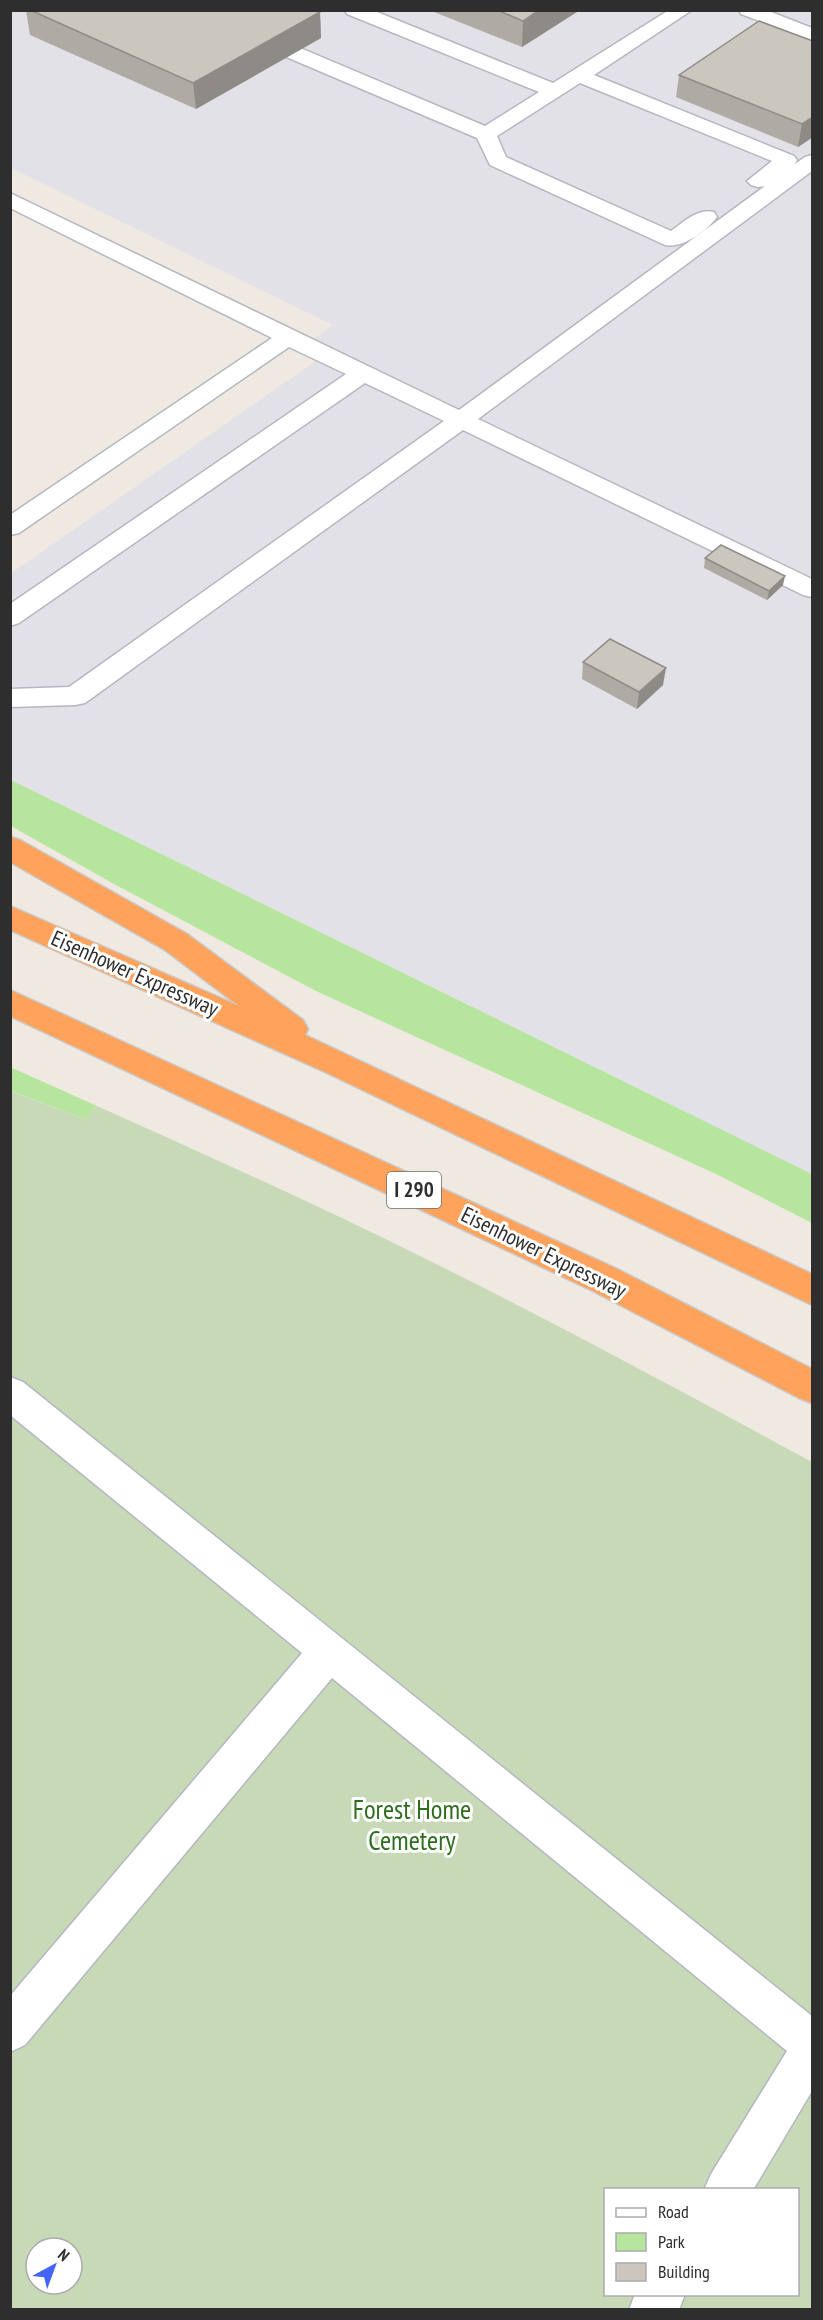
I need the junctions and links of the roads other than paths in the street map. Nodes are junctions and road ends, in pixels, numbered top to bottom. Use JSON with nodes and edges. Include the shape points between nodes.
{"nodes":[{"id":1,"x":192,"y":10,"type":"edge"},
{"id":2,"x":354,"y":10,"type":"edge"},
{"id":3,"x":683,"y":10,"type":"edge"},
{"id":4,"x":748,"y":10,"type":"edge"},
{"id":5,"x":813,"y":34,"type":"edge"},
{"id":6,"x":579,"y":76,"type":"junction"},
{"id":7,"x":554,"y":91,"type":"junction"},
{"id":8,"x":486,"y":134,"type":"junction"},
{"id":9,"x":813,"y":161,"type":"edge"},
{"id":10,"x":15,"y":207,"type":"edge"},
{"id":11,"x":288,"y":337,"type":"junction"},
{"id":12,"x":362,"y":374,"type":"junction"},
{"id":13,"x":460,"y":421,"type":"junction"},
{"id":14,"x":10,"y":528,"type":"edge"},
{"id":15,"x":813,"y":589,"type":"edge"},
{"id":16,"x":10,"y":617,"type":"edge"},
{"id":17,"x":10,"y":698,"type":"edge"},
{"id":18,"x":10,"y":848,"type":"edge"},
{"id":19,"x":10,"y":917,"type":"edge"},
{"id":20,"x":10,"y":1002,"type":"edge"},
{"id":21,"x":336,"y":1063,"type":"junction"},
{"id":22,"x":813,"y":1290,"type":"edge"},
{"id":23,"x":813,"y":1387,"type":"edge"},
{"id":24,"x":10,"y":1394,"type":"edge"},
{"id":25,"x":329,"y":1651,"type":"junction"},
{"id":26,"x":10,"y":2030,"type":"edge"},
{"id":27,"x":813,"y":2043,"type":"edge"},
{"id":28,"x":813,"y":2051,"type":"edge"},
{"id":29,"x":728,"y":2188,"type":"edge"},
{"id":30,"x":661,"y":2296,"type":"edge"},
{"id":31,"x":652,"y":2310,"type":"edge"}],
"edges":[{"from":1,"to":8,"type":"lane"},
{"from":2,"to":7,"type":"lane"},
{"from":3,"to":6,"type":"lane"},
{"from":4,"to":5,"type":"lane"},
{"from":6,"to":7,"type":"lane"},
{"from":6,"to":8,"type":"lane","via":[[786,160],[674,240],[497,161]]},
{"from":7,"to":8,"type":"lane"},
{"from":9,"to":13,"type":"lane"},
{"from":10,"to":11,"type":"lane"},
{"from":11,"to":12,"type":"lane"},
{"from":11,"to":14,"type":"lane"},
{"from":12,"to":13,"type":"lane"},
{"from":12,"to":16,"type":"lane"},
{"from":13,"to":15,"type":"lane"},
{"from":13,"to":17,"type":"lane","via":[[75,696]]},
{"from":18,"to":21,"type":"highway","via":[[177,942]]},
{"from":19,"to":21,"type":"highway","name":"Eisenhower Expressway"},
{"from":20,"to":23,"type":"highway","name":"Eisenhower Expressway","number":"I 290","via":[[603,1279]]},
{"from":21,"to":22,"type":"highway","name":"Eisenhower Expressway"},
{"from":24,"to":25,"type":"lane"},
{"from":25,"to":26,"type":"lane"},
{"from":25,"to":27,"type":"lane"},
{"from":28,"to":29,"type":"lane"},
{"from":30,"to":31,"type":"lane"}]}
